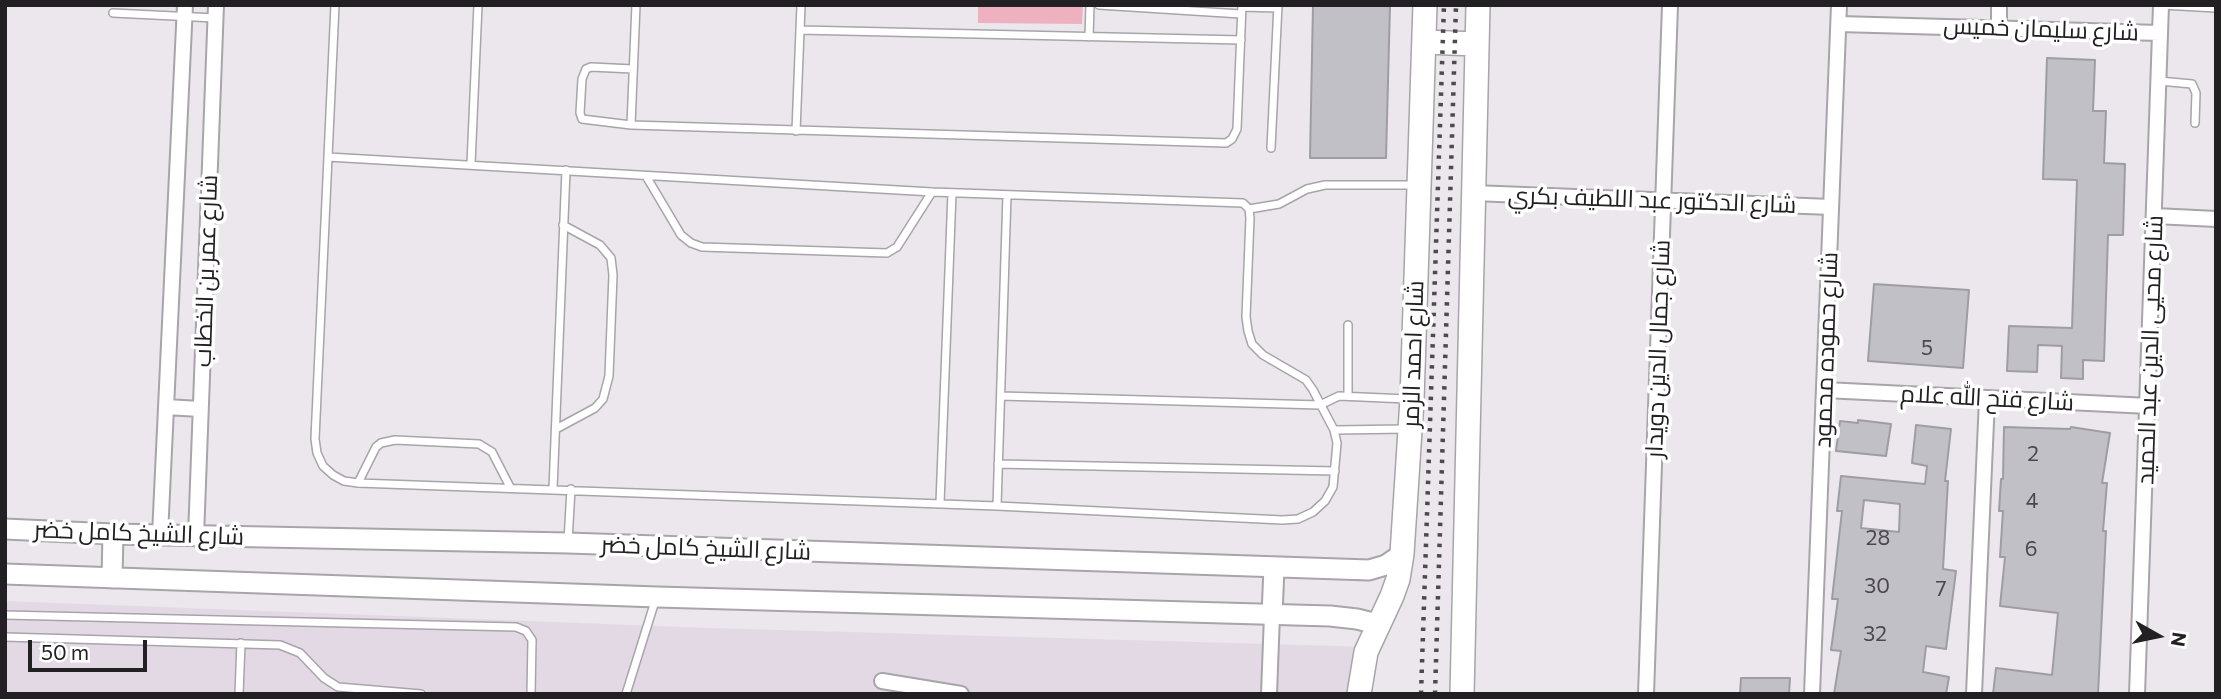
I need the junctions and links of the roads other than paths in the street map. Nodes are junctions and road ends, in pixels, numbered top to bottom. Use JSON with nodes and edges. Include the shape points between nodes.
{"nodes":[{"id":1,"x":335,"y":5,"type":"edge"},
{"id":2,"x":478,"y":5,"type":"edge"},
{"id":3,"x":636,"y":5,"type":"edge"},
{"id":4,"x":801,"y":5,"type":"edge"},
{"id":5,"x":1090,"y":5,"type":"edge"},
{"id":6,"x":1099,"y":5,"type":"edge"},
{"id":7,"x":1425,"y":5,"type":"edge"},
{"id":8,"x":1478,"y":5,"type":"edge"},
{"id":9,"x":1671,"y":5,"type":"edge"},
{"id":10,"x":1839,"y":5,"type":"edge"},
{"id":11,"x":1999,"y":5,"type":"edge"},
{"id":12,"x":2161,"y":5,"type":"edge"},
{"id":13,"x":1278,"y":7,"type":"edge"},
{"id":14,"x":2216,"y":8,"type":"edge"},
{"id":15,"x":1242,"y":9,"type":"edge"},
{"id":16,"x":184,"y":11,"type":"edge"},
{"id":17,"x":215,"y":12,"type":"edge"},
{"id":18,"x":113,"y":13,"type":"dead end"},
{"id":19,"x":1839,"y":24,"type":"junction"},
{"id":20,"x":1999,"y":27,"type":"junction"},
{"id":21,"x":800,"y":30,"type":"junction"},
{"id":22,"x":2160,"y":33,"type":"junction"},
{"id":23,"x":1089,"y":37,"type":"junction"},
{"id":24,"x":1241,"y":40,"type":"junction"},
{"id":25,"x":1424,"y":42,"type":"junction"},
{"id":26,"x":1476,"y":44,"type":"junction"},
{"id":27,"x":634,"y":69,"type":"junction"},
{"id":28,"x":2159,"y":81,"type":"junction"},
{"id":29,"x":2195,"y":123,"type":"dead end"},
{"id":30,"x":631,"y":125,"type":"junction"},
{"id":31,"x":796,"y":131,"type":"junction"},
{"id":32,"x":1272,"y":148,"type":"dead end"},
{"id":33,"x":328,"y":157,"type":"junction"},
{"id":34,"x":471,"y":164,"type":"junction"},
{"id":35,"x":566,"y":170,"type":"junction"},
{"id":36,"x":646,"y":176,"type":"junction"},
{"id":37,"x":1419,"y":185,"type":"junction"},
{"id":38,"x":932,"y":192,"type":"junction"},
{"id":39,"x":952,"y":193,"type":"junction"},
{"id":40,"x":1473,"y":193,"type":"junction"},
{"id":41,"x":1007,"y":195,"type":"junction"},
{"id":42,"x":1663,"y":201,"type":"junction"},
{"id":43,"x":1831,"y":206,"type":"junction"},
{"id":44,"x":1249,"y":209,"type":"junction"},
{"id":45,"x":2155,"y":216,"type":"junction"},
{"id":46,"x":2216,"y":219,"type":"edge"},
{"id":47,"x":564,"y":225,"type":"junction"},
{"id":48,"x":1348,"y":325,"type":"dead end"},
{"id":49,"x":1825,"y":390,"type":"junction"},
{"id":50,"x":1001,"y":396,"type":"junction"},
{"id":51,"x":1348,"y":396,"type":"junction"},
{"id":52,"x":1412,"y":399,"type":"junction"},
{"id":53,"x":1987,"y":399,"type":"junction"},
{"id":54,"x":1320,"y":405,"type":"junction"},
{"id":55,"x":2149,"y":406,"type":"junction"},
{"id":56,"x":166,"y":407,"type":"junction"},
{"id":57,"x":200,"y":409,"type":"junction"},
{"id":58,"x":556,"y":429,"type":"junction"},
{"id":59,"x":1411,"y":429,"type":"junction"},
{"id":60,"x":1334,"y":430,"type":"junction"},
{"id":61,"x":998,"y":464,"type":"junction"},
{"id":62,"x":1335,"y":471,"type":"junction"},
{"id":63,"x":358,"y":483,"type":"junction"},
{"id":64,"x":510,"y":487,"type":"junction"},
{"id":65,"x":554,"y":489,"type":"junction"},
{"id":66,"x":571,"y":489,"type":"junction"},
{"id":67,"x":940,"y":503,"type":"junction"},
{"id":68,"x":997,"y":506,"type":"junction"},
{"id":69,"x":5,"y":529,"type":"edge"},
{"id":70,"x":113,"y":534,"type":"junction"},
{"id":71,"x":160,"y":535,"type":"junction"},
{"id":72,"x":196,"y":536,"type":"junction"},
{"id":73,"x":568,"y":543,"type":"junction"},
{"id":74,"x":1402,"y":554,"type":"junction"},
{"id":75,"x":1274,"y":568,"type":"junction"},
{"id":76,"x":5,"y":574,"type":"edge"},
{"id":77,"x":112,"y":578,"type":"junction"},
{"id":78,"x":657,"y":597,"type":"junction"},
{"id":79,"x":5,"y":615,"type":"edge"},
{"id":80,"x":1272,"y":615,"type":"junction"},
{"id":81,"x":1377,"y":624,"type":"junction"},
{"id":82,"x":5,"y":636,"type":"edge"},
{"id":83,"x":241,"y":643,"type":"junction"},
{"id":84,"x":882,"y":681,"type":"dead end"},
{"id":85,"x":396,"y":693,"type":"edge"},
{"id":86,"x":239,"y":694,"type":"edge"},
{"id":87,"x":421,"y":694,"type":"edge"},
{"id":88,"x":531,"y":694,"type":"edge"},
{"id":89,"x":626,"y":694,"type":"edge"},
{"id":90,"x":961,"y":694,"type":"edge"},
{"id":91,"x":1269,"y":694,"type":"edge"},
{"id":92,"x":1359,"y":694,"type":"edge"},
{"id":93,"x":1462,"y":694,"type":"edge"},
{"id":94,"x":1646,"y":694,"type":"edge"},
{"id":95,"x":1812,"y":694,"type":"edge"},
{"id":96,"x":1974,"y":694,"type":"edge"},
{"id":97,"x":2137,"y":694,"type":"edge"}],
"edges":[{"from":1,"to":33,"type":"lane"},
{"from":2,"to":34,"type":"lane"},
{"from":3,"to":27,"type":"lane"},
{"from":4,"to":21,"type":"lane"},
{"from":5,"to":23,"type":"lane"},
{"from":6,"to":15,"type":"lane"},
{"from":7,"to":25,"type":"main road","name":"شارع احمد الزمر"},
{"from":8,"to":26,"type":"main road"},
{"from":9,"to":42,"type":"street","name":"شارع جمال الدين دويدار"},
{"from":10,"to":19,"type":"street","name":"شارع حموده محمود"},
{"from":11,"to":20,"type":"street"},
{"from":12,"to":14,"type":"lane"},
{"from":12,"to":22,"type":"street","name":"شارع محيى الدين عبد الحميد"},
{"from":13,"to":15,"type":"lane"},
{"from":13,"to":32,"type":"lane"},
{"from":15,"to":24,"type":"lane"},
{"from":16,"to":17,"type":"lane"},
{"from":16,"to":18,"type":"lane"},
{"from":16,"to":56,"type":"street","name":"شارع عمر بن الخطاب"},
{"from":17,"to":57,"type":"street","name":"شارع عمر بن الخطاب"},
{"from":19,"to":20,"type":"street","name":"شارع سليمان خميس"},
{"from":19,"to":43,"type":"street","name":"شارع حموده محمود"},
{"from":20,"to":22,"type":"street","name":"شارع سليمان خميس"},
{"from":21,"to":23,"type":"lane"},
{"from":21,"to":31,"type":"lane"},
{"from":22,"to":28,"type":"street","name":"شارع محيى الدين عبد الحميد"},
{"from":23,"to":24,"type":"lane"},
{"from":24,"to":31,"type":"lane","via":[[1237,129],[1226,143]]},
{"from":25,"to":26,"type":"main road"},
{"from":25,"to":37,"type":"main road","name":"شارع احمد الزمر"},
{"from":26,"to":40,"type":"main road"},
{"from":27,"to":30,"type":"lane"},
{"from":27,"to":30,"type":"lane","via":[[586,69],[580,113],[585,121]]},
{"from":28,"to":29,"type":"lane","via":[[2192,84]]},
{"from":28,"to":45,"type":"street","name":"شارع محيى الدين عبد الحميد"},
{"from":30,"to":31,"type":"lane"},
{"from":33,"to":34,"type":"lane"},
{"from":33,"to":63,"type":"lane","via":[[315,439],[323,466],[344,481]]},
{"from":34,"to":35,"type":"lane"},
{"from":35,"to":36,"type":"lane"},
{"from":35,"to":47,"type":"lane"},
{"from":36,"to":38,"type":"lane"},
{"from":36,"to":38,"type":"lane","via":[[681,234],[702,247],[887,253],[897,247]]},
{"from":37,"to":44,"type":"lane","via":[[1325,185],[1279,204]]},
{"from":37,"to":52,"type":"main road","name":"شارع احمد الزمر"},
{"from":38,"to":39,"type":"lane"},
{"from":39,"to":41,"type":"lane"},
{"from":39,"to":67,"type":"lane"},
{"from":40,"to":42,"type":"street","name":"شارع الدكتور عبد اللطيف بكري"},
{"from":40,"to":93,"type":"main road"},
{"from":41,"to":44,"type":"lane","via":[[1236,202]]},
{"from":41,"to":50,"type":"lane"},
{"from":42,"to":43,"type":"street","name":"شارع الدكتور عبد اللطيف بكري"},
{"from":42,"to":94,"type":"street","name":"شارع جمال الدين دويدار"},
{"from":43,"to":49,"type":"street","name":"شارع حموده محمود"},
{"from":44,"to":54,"type":"lane","via":[[1247,317],[1252,344],[1306,380]]},
{"from":45,"to":46,"type":"street"},
{"from":45,"to":55,"type":"street","name":"شارع محيى الدين عبد الحميد"},
{"from":47,"to":58,"type":"lane"},
{"from":47,"to":58,"type":"lane","via":[[600,245],[611,258],[613,275],[603,399],[585,415]]},
{"from":48,"to":51,"type":"lane"},
{"from":49,"to":53,"type":"street","name":"شارع فتح الله علام"},
{"from":49,"to":95,"type":"street","name":"شارع حموده محمود"},
{"from":50,"to":54,"type":"lane"},
{"from":50,"to":61,"type":"lane"},
{"from":51,"to":52,"type":"lane"},
{"from":51,"to":54,"type":"lane","via":[[1333,397]]},
{"from":52,"to":59,"type":"main road","name":"شارع احمد الزمر"},
{"from":53,"to":55,"type":"street","name":"شارع فتح الله علام"},
{"from":53,"to":96,"type":"street"},
{"from":54,"to":60,"type":"lane"},
{"from":55,"to":97,"type":"street","name":"شارع محيى الدين عبد الحميد"},
{"from":56,"to":57,"type":"street"},
{"from":56,"to":71,"type":"street","name":"شارع عمر بن الخطاب"},
{"from":57,"to":72,"type":"street","name":"شارع عمر بن الخطاب"},
{"from":58,"to":65,"type":"lane"},
{"from":59,"to":60,"type":"lane"},
{"from":59,"to":74,"type":"main road","name":"شارع احمد الزمر"},
{"from":60,"to":62,"type":"lane"},
{"from":61,"to":62,"type":"lane"},
{"from":61,"to":68,"type":"lane"},
{"from":62,"to":68,"type":"lane","via":[[1325,501],[1298,519]]},
{"from":63,"to":64,"type":"lane"},
{"from":63,"to":64,"type":"lane","via":[[376,447],[395,440],[480,444],[492,452]]},
{"from":64,"to":65,"type":"lane"},
{"from":65,"to":66,"type":"lane"},
{"from":66,"to":67,"type":"lane"},
{"from":66,"to":73,"type":"lane"},
{"from":67,"to":68,"type":"lane"},
{"from":69,"to":70,"type":"main road","name":"شارع الشيخ كامل خضر"},
{"from":70,"to":71,"type":"main road","name":"شارع الشيخ كامل خضر"},
{"from":70,"to":77,"type":"main road"},
{"from":71,"to":72,"type":"main road","name":"شارع الشيخ كامل خضر"},
{"from":72,"to":73,"type":"main road","name":"شارع الشيخ كامل خضر"},
{"from":73,"to":75,"type":"main road","name":"شارع الشيخ كامل خضر"},
{"from":74,"to":75,"type":"main road","name":"شارع الشيخ كامل خضر","via":[[1369,570]]},
{"from":74,"to":81,"type":"main road","name":"شارع احمد الزمر","via":[[1392,596]]},
{"from":75,"to":80,"type":"main road"},
{"from":76,"to":77,"type":"main road","name":"شارع الشيخ كامل خضر"},
{"from":77,"to":78,"type":"main road","name":"شارع الشيخ كامل خضر"},
{"from":78,"to":80,"type":"main road","name":"شارع الشيخ كامل خضر"},
{"from":78,"to":89,"type":"lane"},
{"from":79,"to":88,"type":"lane","via":[[516,627],[532,640]]},
{"from":80,"to":81,"type":"main road","name":"شارع الشيخ كامل خضر","via":[[1343,617]]},
{"from":80,"to":91,"type":"street"},
{"from":81,"to":92,"type":"main road","name":"شارع احمد الزمر","via":[[1364,659]]},
{"from":82,"to":83,"type":"lane"},
{"from":83,"to":85,"type":"lane","via":[[290,648],[338,687]]},
{"from":83,"to":86,"type":"lane"},
{"from":84,"to":90,"type":"street"},
{"from":85,"to":87,"type":"lane"}]}
